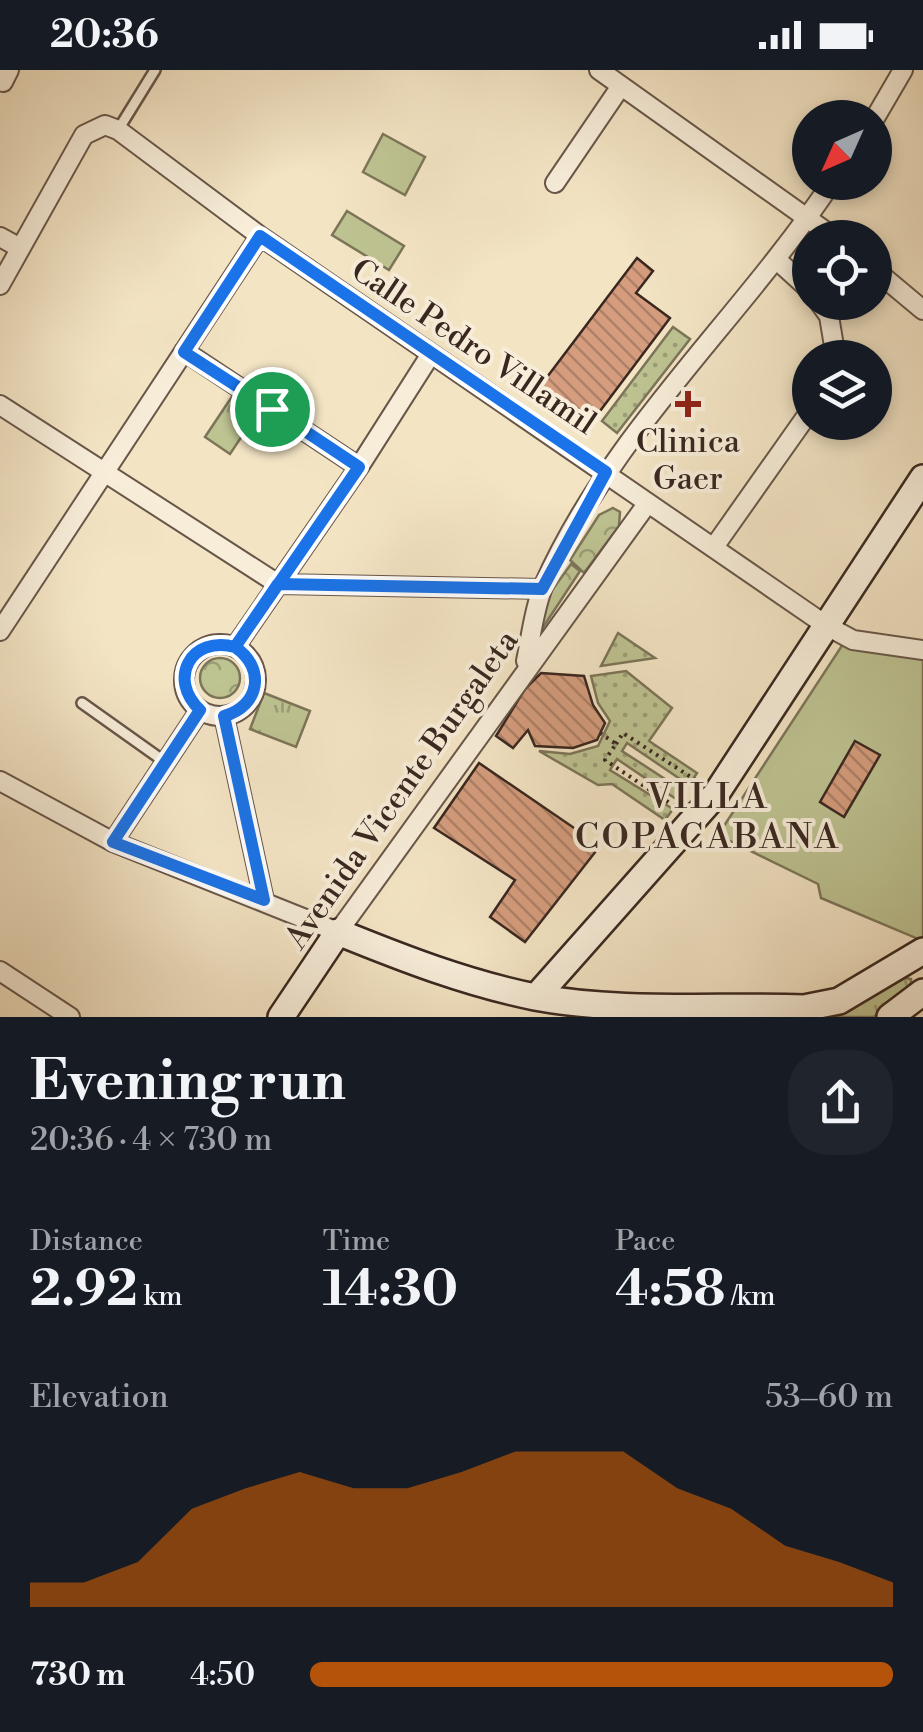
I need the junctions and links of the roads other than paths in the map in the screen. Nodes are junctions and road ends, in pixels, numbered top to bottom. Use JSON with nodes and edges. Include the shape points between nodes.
{"nodes":[{"id":1,"x":155,"y":70,"type":"edge"},
{"id":2,"x":599,"y":70,"type":"edge"},
{"id":3,"x":903,"y":70,"type":"edge"},
{"id":4,"x":621,"y":86,"type":"junction"},
{"id":5,"x":886,"y":100,"type":"edge"},
{"id":6,"x":112,"y":128,"type":"junction"},
{"id":7,"x":555,"y":183,"type":"dead end"},
{"id":8,"x":820,"y":200,"type":"edge"},
{"id":9,"x":809,"y":216,"type":"junction"},
{"id":10,"x":814,"y":220,"type":"edge"},
{"id":11,"x":0,"y":236,"type":"edge"},
{"id":12,"x":260,"y":236,"type":"junction"},
{"id":13,"x":20,"y":248,"type":"junction"},
{"id":14,"x":778,"y":260,"type":"junction"},
{"id":15,"x":792,"y":273,"type":"edge"},
{"id":16,"x":892,"y":284,"type":"edge"},
{"id":17,"x":0,"y":285,"type":"edge"},
{"id":18,"x":923,"y":310,"type":"edge"},
{"id":19,"x":184,"y":352,"type":"junction"},
{"id":20,"x":431,"y":354,"type":"junction"},
{"id":21,"x":0,"y":405,"type":"edge"},
{"id":22,"x":792,"y":436,"type":"edge"},
{"id":23,"x":359,"y":467,"type":"junction"},
{"id":24,"x":105,"y":471,"type":"junction"},
{"id":25,"x":606,"y":472,"type":"junction"},
{"id":26,"x":923,"y":478,"type":"edge"},
{"id":27,"x":647,"y":504,"type":"junction"},
{"id":28,"x":714,"y":547,"type":"junction"},
{"id":29,"x":278,"y":584,"type":"junction"},
{"id":30,"x":542,"y":589,"type":"junction"},
{"id":31,"x":827,"y":626,"type":"junction"},
{"id":32,"x":0,"y":631,"type":"edge"},
{"id":33,"x":235,"y":647,"type":"junction"},
{"id":34,"x":923,"y":650,"type":"edge"},
{"id":35,"x":524,"y":670,"type":"junction"},
{"id":36,"x":82,"y":703,"type":"dead end"},
{"id":37,"x":200,"y":710,"type":"junction"},
{"id":38,"x":224,"y":716,"type":"junction"},
{"id":39,"x":166,"y":762,"type":"junction"},
{"id":40,"x":0,"y":781,"type":"edge"},
{"id":41,"x":113,"y":842,"type":"junction"},
{"id":42,"x":264,"y":900,"type":"junction"},
{"id":43,"x":338,"y":932,"type":"junction"},
{"id":44,"x":923,"y":951,"type":"edge"},
{"id":45,"x":0,"y":972,"type":"edge"},
{"id":46,"x":923,"y":992,"type":"edge"},
{"id":47,"x":536,"y":997,"type":"junction"},
{"id":48,"x":70,"y":1017,"type":"edge"},
{"id":49,"x":281,"y":1017,"type":"edge"},
{"id":50,"x":890,"y":1017,"type":"edge"}],
"edges":[{"from":1,"to":6,"type":"lane"},
{"from":2,"to":4,"type":"street"},
{"from":3,"to":5,"type":"street"},
{"from":4,"to":7,"type":"street"},
{"from":4,"to":9,"type":"street"},
{"from":6,"to":12,"type":"street","name":"Calle Pedro Villamil"},
{"from":6,"to":13,"type":"street","via":[[84,135]]},
{"from":8,"to":9,"type":"street"},
{"from":9,"to":10,"type":"street"},
{"from":9,"to":14,"type":"street"},
{"from":11,"to":13,"type":"street"},
{"from":12,"to":19,"type":"street"},
{"from":12,"to":20,"type":"street","name":"Calle Pedro Villamil"},
{"from":13,"to":17,"type":"street"},
{"from":14,"to":15,"type":"street"},
{"from":14,"to":25,"type":"street"},
{"from":16,"to":18,"type":"street"},
{"from":19,"to":23,"type":"street"},
{"from":19,"to":24,"type":"street"},
{"from":20,"to":23,"type":"street"},
{"from":20,"to":25,"type":"street","name":"Calle Pedro Villamil"},
{"from":21,"to":24,"type":"street"},
{"from":22,"to":28,"type":"street"},
{"from":23,"to":29,"type":"street"},
{"from":24,"to":29,"type":"street"},
{"from":24,"to":32,"type":"street"},
{"from":25,"to":27,"type":"street","name":"Calle Pedro Villamil"},
{"from":25,"to":30,"type":"street"},
{"from":26,"to":31,"type":"main road"},
{"from":27,"to":28,"type":"street","name":"Calle Pedro Villamil"},
{"from":27,"to":35,"type":"street","name":"Avenida Vicente Burgaleta"},
{"from":28,"to":31,"type":"street","name":"Calle Pedro Villamil"},
{"from":29,"to":30,"type":"street"},
{"from":29,"to":33,"type":"street"},
{"from":30,"to":35,"type":"street"},
{"from":31,"to":34,"type":"street","name":"Calle Pedro Villamil","via":[[853,640]]},
{"from":31,"to":47,"type":"main road","via":[[716,794]]},
{"from":33,"to":37,"type":"street","via":[[214,644],[188,662],[187,693]]},
{"from":33,"to":38,"type":"street","via":[[252,663],[256,686],[245,707]]},
{"from":35,"to":43,"type":"street","name":"Avenida Vicente Burgaleta"},
{"from":36,"to":39,"type":"lane"},
{"from":37,"to":38,"type":"street"},
{"from":37,"to":39,"type":"street"},
{"from":38,"to":42,"type":"street"},
{"from":39,"to":41,"type":"street"},
{"from":40,"to":41,"type":"street"},
{"from":41,"to":42,"type":"street"},
{"from":42,"to":43,"type":"street"},
{"from":43,"to":47,"type":"main road","via":[[461,978]]},
{"from":43,"to":49,"type":"main road","name":"Avenida Vicente Burgaleta"},
{"from":44,"to":47,"type":"main road","via":[[839,1001],[804,1008],[612,1006]]},
{"from":45,"to":48,"type":"street"},
{"from":46,"to":50,"type":"main road"}]}
